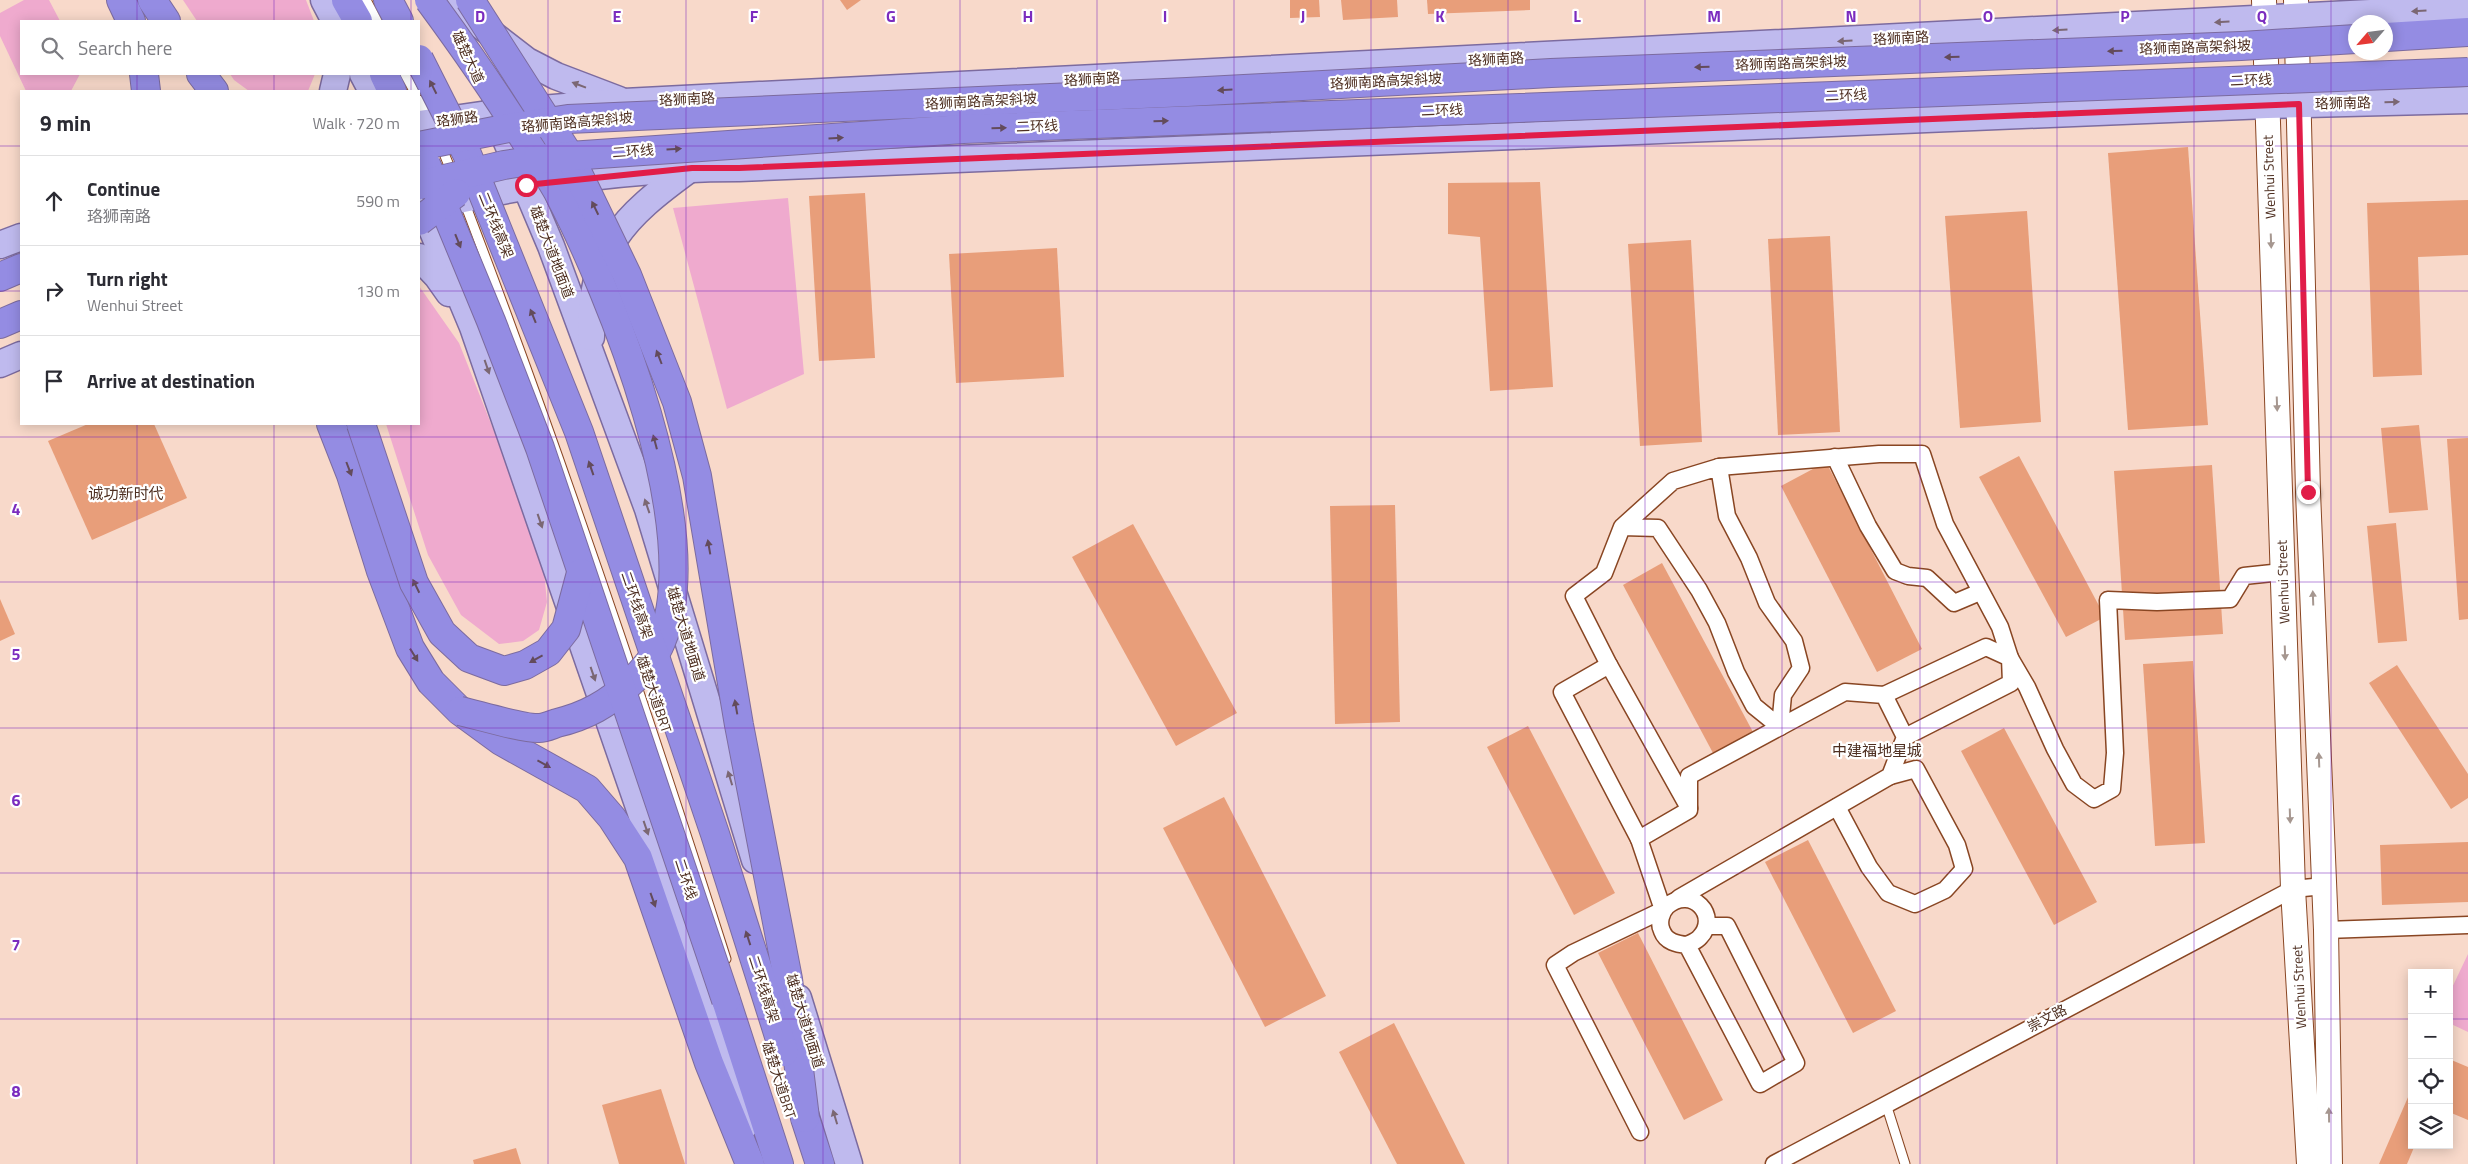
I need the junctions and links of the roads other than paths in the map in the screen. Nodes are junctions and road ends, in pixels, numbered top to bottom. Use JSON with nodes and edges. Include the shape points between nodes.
{"nodes":[{"id":1,"x":121,"y":0,"type":"edge"},
{"id":2,"x":152,"y":0,"type":"edge"},
{"id":3,"x":319,"y":0,"type":"edge"},
{"id":4,"x":324,"y":0,"type":"edge"},
{"id":5,"x":346,"y":0,"type":"edge"},
{"id":6,"x":366,"y":0,"type":"edge"},
{"id":7,"x":388,"y":0,"type":"edge"},
{"id":8,"x":429,"y":0,"type":"edge"},
{"id":9,"x":441,"y":0,"type":"edge"},
{"id":10,"x":448,"y":0,"type":"edge"},
{"id":11,"x":470,"y":0,"type":"edge"},
{"id":12,"x":2468,"y":8,"type":"edge"},
{"id":13,"x":2297,"y":9,"type":"edge"},
{"id":14,"x":2264,"y":10,"type":"edge"},
{"id":15,"x":131,"y":20,"type":"edge"},
{"id":16,"x":165,"y":20,"type":"edge"},
{"id":17,"x":327,"y":20,"type":"edge"},
{"id":18,"x":334,"y":20,"type":"edge"},
{"id":19,"x":357,"y":20,"type":"edge"},
{"id":20,"x":376,"y":20,"type":"edge"},
{"id":21,"x":398,"y":20,"type":"edge"},
{"id":22,"x":2468,"y":32,"type":"edge"},
{"id":23,"x":2393,"y":37,"type":"edge"},
{"id":24,"x":2348,"y":39,"type":"edge"},
{"id":25,"x":420,"y":61,"type":"edge"},
{"id":26,"x":2468,"y":72,"type":"edge"},
{"id":27,"x":144,"y":75,"type":"edge"},
{"id":28,"x":202,"y":75,"type":"edge"},
{"id":29,"x":337,"y":75,"type":"edge"},
{"id":30,"x":364,"y":75,"type":"edge"},
{"id":31,"x":384,"y":75,"type":"edge"},
{"id":32,"x":406,"y":75,"type":"edge"},
{"id":33,"x":146,"y":90,"type":"edge"},
{"id":34,"x":213,"y":90,"type":"edge"},
{"id":35,"x":333,"y":90,"type":"edge"},
{"id":36,"x":371,"y":90,"type":"edge"},
{"id":37,"x":392,"y":90,"type":"edge"},
{"id":38,"x":413,"y":90,"type":"edge"},
{"id":39,"x":2468,"y":100,"type":"edge"},
{"id":40,"x":624,"y":102,"type":"junction"},
{"id":41,"x":2267,"y":104,"type":"junction"},
{"id":42,"x":2299,"y":104,"type":"junction"},
{"id":43,"x":420,"y":112,"type":"edge"},
{"id":44,"x":495,"y":113,"type":"junction"},
{"id":45,"x":422,"y":135,"type":"edge"},
{"id":46,"x":504,"y":165,"type":"junction"},
{"id":47,"x":692,"y":168,"type":"junction"},
{"id":48,"x":526,"y":185,"type":"junction"},
{"id":49,"x":463,"y":199,"type":"junction"},
{"id":50,"x":420,"y":204,"type":"edge"},
{"id":51,"x":20,"y":237,"type":"edge"},
{"id":52,"x":0,"y":245,"type":"edge"},
{"id":53,"x":420,"y":258,"type":"edge"},
{"id":54,"x":20,"y":268,"type":"edge"},
{"id":55,"x":0,"y":277,"type":"edge"},
{"id":56,"x":20,"y":315,"type":"edge"},
{"id":57,"x":0,"y":324,"type":"edge"},
{"id":58,"x":473,"y":327,"type":"junction"},
{"id":59,"x":591,"y":353,"type":"junction"},
{"id":60,"x":20,"y":355,"type":"edge"},
{"id":61,"x":0,"y":364,"type":"edge"},
{"id":62,"x":331,"y":425,"type":"edge"},
{"id":63,"x":361,"y":425,"type":"edge"},
{"id":64,"x":1835,"y":457,"type":"junction"},
{"id":65,"x":1719,"y":468,"type":"junction"},
{"id":66,"x":1622,"y":527,"type":"junction"},
{"id":67,"x":2282,"y":572,"type":"junction"},
{"id":68,"x":585,"y":584,"type":"junction"},
{"id":69,"x":1980,"y":592,"type":"junction"},
{"id":70,"x":2010,"y":658,"type":"junction"},
{"id":71,"x":1609,"y":665,"type":"junction"},
{"id":72,"x":1884,"y":695,"type":"junction"},
{"id":73,"x":460,"y":711,"type":"junction"},
{"id":74,"x":1780,"y":727,"type":"junction"},
{"id":75,"x":1904,"y":737,"type":"junction"},
{"id":76,"x":1890,"y":776,"type":"junction"},
{"id":77,"x":1837,"y":807,"type":"junction"},
{"id":78,"x":1689,"y":810,"type":"junction"},
{"id":79,"x":1639,"y":839,"type":"junction"},
{"id":80,"x":2324,"y":886,"type":"junction"},
{"id":81,"x":2293,"y":889,"type":"junction"},
{"id":82,"x":1679,"y":898,"type":"junction"},
{"id":83,"x":1663,"y":910,"type":"junction"},
{"id":84,"x":2468,"y":925,"type":"edge"},
{"id":85,"x":1706,"y":926,"type":"junction"},
{"id":86,"x":2326,"y":930,"type":"junction"},
{"id":87,"x":1687,"y":945,"type":"junction"},
{"id":88,"x":728,"y":964,"type":"dead end"},
{"id":89,"x":1886,"y":1104,"type":"junction"},
{"id":90,"x":805,"y":1118,"type":"junction"},
{"id":91,"x":1640,"y":1132,"type":"dead end"},
{"id":92,"x":750,"y":1164,"type":"edge"},
{"id":93,"x":757,"y":1164,"type":"edge"},
{"id":94,"x":779,"y":1164,"type":"edge"},
{"id":95,"x":820,"y":1164,"type":"edge"},
{"id":96,"x":850,"y":1164,"type":"edge"},
{"id":97,"x":1774,"y":1164,"type":"edge"},
{"id":98,"x":1905,"y":1164,"type":"edge"},
{"id":99,"x":2309,"y":1164,"type":"edge"},
{"id":100,"x":2330,"y":1164,"type":"edge"}],
"edges":[{"from":1,"to":15,"type":"highway"},
{"from":2,"to":16,"type":"highway"},
{"from":3,"to":17,"type":"main road"},
{"from":4,"to":18,"type":"main road"},
{"from":5,"to":19,"type":"highway"},
{"from":6,"to":20,"type":"lane"},
{"from":7,"to":21,"type":"highway"},
{"from":73,"to":8,"type":"highway","one_way":true,"bridge":true,"via":[[538,728],[582,717],[611,700],[641,673],[661,643],[671,608],[673,569],[670,524],[657,448],[640,387],[617,325],[557,190],[483,74]]},
{"from":9,"to":44,"type":"main road","name":"雄楚大道"},
{"from":40,"to":10,"type":"main road","one_way":true,"via":[[556,76],[527,61]]},
{"from":90,"to":11,"type":"highway","one_way":true,"bridge":true,"via":[[788,979],[739,725],[697,476],[677,402],[627,275],[569,155]]},
{"from":12,"to":13,"type":"main road","name":"珞狮南路","one_way":true},
{"from":13,"to":14,"type":"main road","name":"珞狮南路"},
{"from":13,"to":42,"type":"main road","name":"Wenhui Street"},
{"from":14,"to":40,"type":"main road","name":"珞狮南路","one_way":true},
{"from":14,"to":41,"type":"main road","name":"Wenhui Street"},
{"from":22,"to":23,"type":"highway"},
{"from":24,"to":45,"type":"highway","name":"珞狮南路高架斜坡","one_way":true,"bridge":true,"via":[[568,119],[509,128]]},
{"from":90,"to":25,"type":"highway","name":"二环线高架","one_way":true,"bridge":true,"via":[[715,834],[579,432],[466,154]]},
{"from":46,"to":26,"type":"highway","name":"二环线","one_way":true,"bridge":true,"via":[[556,156],[963,129]]},
{"from":27,"to":33,"type":"highway"},
{"from":28,"to":34,"type":"highway"},
{"from":29,"to":35,"type":"main road"},
{"from":30,"to":36,"type":"main road"},
{"from":31,"to":37,"type":"highway"},
{"from":32,"to":38,"type":"lane"},
{"from":42,"to":39,"type":"main road","name":"珞狮南路","one_way":true},
{"from":40,"to":44,"type":"main road","name":"珞狮南路"},
{"from":41,"to":42,"type":"main road","name":"珞狮南路"},
{"from":41,"to":47,"type":"main road","name":"珞狮南路"},
{"from":41,"to":67,"type":"main road","name":"Wenhui Street","one_way":true},
{"from":80,"to":42,"type":"main road","name":"Wenhui Street","one_way":true,"via":[[2308,492]]},
{"from":43,"to":45,"type":"lane","name":"雄楚大道BRT"},
{"from":44,"to":45,"type":"main road","name":"珞狮路"},
{"from":44,"to":48,"type":"main road","name":"雄楚大道地面道"},
{"from":45,"to":49,"type":"lane","name":"雄楚大道BRT"},
{"from":45,"to":68,"type":"highway","name":"二环线","one_way":true,"bridge":true,"via":[[540,448]]},
{"from":46,"to":50,"type":"highway","name":"二环线","bridge":true},
{"from":46,"to":50,"type":"highway","bridge":true,"via":[[462,189]]},
{"from":47,"to":48,"type":"main road","name":"珞狮南路"},
{"from":47,"to":59,"type":"main road","via":[[649,198],[622,227],[599,267],[591,308]]},
{"from":48,"to":49,"type":"main road","name":"珞狮南路"},
{"from":48,"to":59,"type":"main road","name":"雄楚大道地面道"},
{"from":49,"to":50,"type":"main road","name":"珞狮南路"},
{"from":49,"to":88,"type":"lane","name":"雄楚大道BRT","via":[[528,370],[686,831]]},
{"from":50,"to":58,"type":"main road"},
{"from":51,"to":52,"type":"main road"},
{"from":53,"to":58,"type":"main road"},
{"from":54,"to":55,"type":"highway"},
{"from":56,"to":57,"type":"highway"},
{"from":58,"to":93,"type":"main road","one_way":true,"via":[[719,1038]]},
{"from":96,"to":59,"type":"main road","name":"雄楚大道地面道","one_way":true,"via":[[648,509]]},
{"from":60,"to":61,"type":"main road"},
{"from":62,"to":73,"type":"highway","one_way":true,"via":[[410,648],[431,682]]},
{"from":68,"to":63,"type":"highway","one_way":true,"bridge":true,"via":[[566,629],[548,652],[525,665],[504,671],[470,658],[442,633],[414,583]]},
{"from":64,"to":65,"type":"street"},
{"from":64,"to":69,"type":"street","via":[[1868,526],[1895,570],[1908,576],[1927,578],[1954,603]]},
{"from":64,"to":69,"type":"street","via":[[1922,454],[1945,524]]},
{"from":65,"to":66,"type":"street","via":[[1673,481]]},
{"from":65,"to":74,"type":"street","via":[[1727,516],[1767,603],[1794,641],[1801,668],[1783,695]]},
{"from":66,"to":71,"type":"street","via":[[1604,573],[1574,596]]},
{"from":66,"to":74,"type":"street","via":[[1658,528],[1717,623],[1736,672],[1754,706]]},
{"from":67,"to":70,"type":"street","via":[[2244,576],[2230,599],[2108,600],[2115,753],[2112,788],[2094,799],[2074,784]]},
{"from":67,"to":81,"type":"main road","name":"Wenhui Street","one_way":true},
{"from":68,"to":94,"type":"highway","name":"二环线","bridge":true},
{"from":69,"to":70,"type":"street","via":[[2000,627]]},
{"from":70,"to":72,"type":"street","via":[[1986,647]]},
{"from":70,"to":75,"type":"street","via":[[2010,683]]},
{"from":71,"to":78,"type":"street"},
{"from":71,"to":79,"type":"street","via":[[1562,692]]},
{"from":72,"to":74,"type":"street","via":[[1845,692]]},
{"from":72,"to":75,"type":"street"},
{"from":73,"to":92,"type":"highway","one_way":true,"via":[[502,741],[587,789],[638,858],[709,1063]]},
{"from":74,"to":78,"type":"street","via":[[1689,776]]},
{"from":75,"to":76,"type":"street"},
{"from":76,"to":77,"type":"street"},
{"from":76,"to":77,"type":"street","via":[[1916,768],[1957,845],[1964,869],[1945,890],[1915,904],[1888,893],[1869,867]]},
{"from":77,"to":82,"type":"street"},
{"from":78,"to":79,"type":"street"},
{"from":79,"to":83,"type":"street"},
{"from":80,"to":81,"type":"street","name":"崇文路"},
{"from":80,"to":86,"type":"main road","name":"Wenhui Street"},
{"from":81,"to":89,"type":"street","name":"崇文路"},
{"from":81,"to":99,"type":"main road","name":"Wenhui Street"},
{"from":82,"to":83,"type":"street"},
{"from":82,"to":85,"type":"street","via":[[1690,898],[1701,905],[1706,915]]},
{"from":83,"to":87,"type":"street","via":[[1660,919],[1662,931],[1674,944]]},
{"from":83,"to":91,"type":"street","via":[[1555,965]]},
{"from":84,"to":86,"type":"street"},
{"from":85,"to":87,"type":"street","via":[[1700,938]]},
{"from":85,"to":87,"type":"street","via":[[1727,926],[1796,1063],[1760,1084]]},
{"from":100,"to":86,"type":"main road","name":"Wenhui Street","one_way":true},
{"from":89,"to":97,"type":"street","name":"崇文路"},
{"from":89,"to":98,"type":"lane"},
{"from":90,"to":95,"type":"highway","name":"二环线高架"}]}
